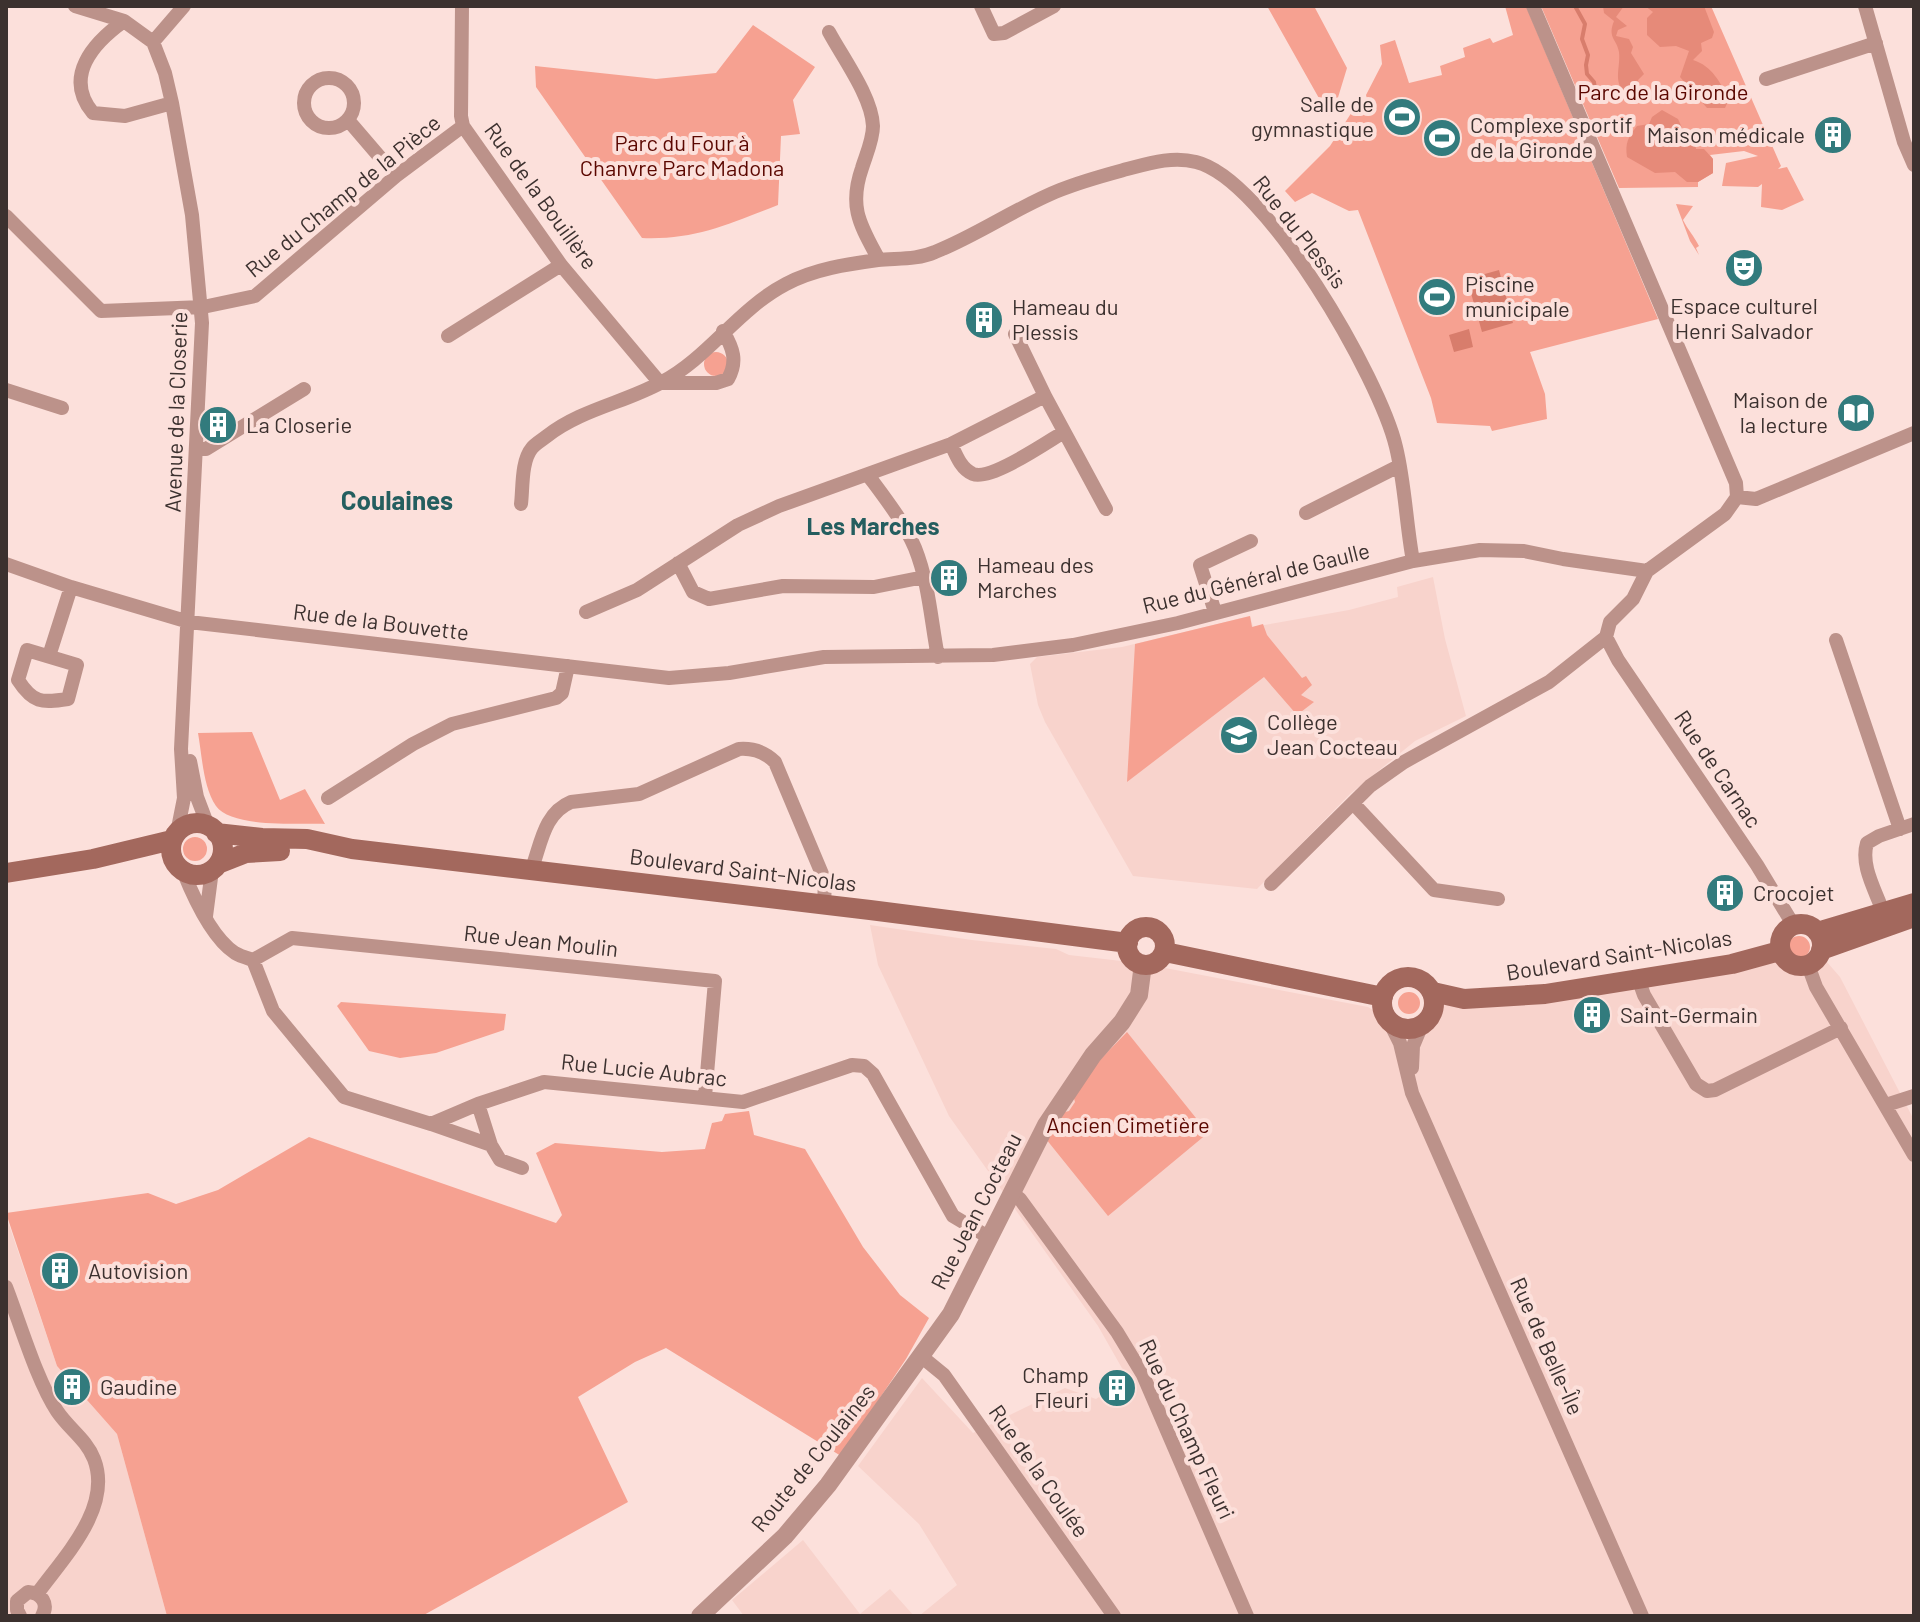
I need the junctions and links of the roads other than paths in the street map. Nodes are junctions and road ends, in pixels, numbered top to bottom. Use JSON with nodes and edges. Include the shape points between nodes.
{"nodes":[{"id":1,"x":75,"y":6,"type":"edge"},
{"id":2,"x":184,"y":6,"type":"edge"},
{"id":3,"x":462,"y":6,"type":"edge"},
{"id":4,"x":981,"y":6,"type":"edge"},
{"id":5,"x":1054,"y":6,"type":"edge"},
{"id":6,"x":1533,"y":6,"type":"edge"},
{"id":7,"x":1865,"y":6,"type":"edge"},
{"id":8,"x":124,"y":21,"type":"junction"},
{"id":9,"x":829,"y":32,"type":"dead end"},
{"id":10,"x":153,"y":42,"type":"junction"},
{"id":11,"x":1876,"y":43,"type":"junction"},
{"id":12,"x":1766,"y":79,"type":"dead end"},
{"id":13,"x":172,"y":103,"type":"junction"},
{"id":14,"x":348,"y":120,"type":"dead end"},
{"id":15,"x":463,"y":126,"type":"junction"},
{"id":16,"x":1914,"y":165,"type":"edge"},
{"id":17,"x":396,"y":176,"type":"junction"},
{"id":18,"x":6,"y":216,"type":"edge"},
{"id":19,"x":879,"y":260,"type":"junction"},
{"id":20,"x":561,"y":265,"type":"junction"},
{"id":21,"x":203,"y":307,"type":"junction"},
{"id":22,"x":723,"y":331,"type":"junction"},
{"id":23,"x":1015,"y":334,"type":"dead end"},
{"id":24,"x":448,"y":336,"type":"dead end"},
{"id":25,"x":660,"y":383,"type":"junction"},
{"id":26,"x":304,"y":389,"type":"dead end"},
{"id":27,"x":6,"y":390,"type":"edge"},
{"id":28,"x":1045,"y":396,"type":"junction"},
{"id":29,"x":62,"y":408,"type":"dead end"},
{"id":30,"x":1064,"y":432,"type":"junction"},
{"id":31,"x":1914,"y":433,"type":"edge"},
{"id":32,"x":951,"y":444,"type":"junction"},
{"id":33,"x":197,"y":449,"type":"junction"},
{"id":34,"x":1399,"y":466,"type":"junction"},
{"id":35,"x":868,"y":475,"type":"junction"},
{"id":36,"x":1737,"y":497,"type":"junction"},
{"id":37,"x":521,"y":504,"type":"dead end"},
{"id":38,"x":1106,"y":509,"type":"dead end"},
{"id":39,"x":1306,"y":513,"type":"dead end"},
{"id":40,"x":1251,"y":541,"type":"dead end"},
{"id":41,"x":1413,"y":561,"type":"junction"},
{"id":42,"x":678,"y":563,"type":"junction"},
{"id":43,"x":6,"y":564,"type":"edge"},
{"id":44,"x":1647,"y":571,"type":"junction"},
{"id":45,"x":924,"y":577,"type":"junction"},
{"id":46,"x":71,"y":587,"type":"junction"},
{"id":47,"x":586,"y":612,"type":"dead end"},
{"id":48,"x":1215,"y":612,"type":"junction"},
{"id":49,"x":189,"y":622,"type":"junction"},
{"id":50,"x":1606,"y":637,"type":"junction"},
{"id":51,"x":1836,"y":640,"type":"dead end"},
{"id":52,"x":49,"y":656,"type":"junction"},
{"id":53,"x":938,"y":657,"type":"junction"},
{"id":54,"x":568,"y":666,"type":"junction"},
{"id":55,"x":182,"y":725,"type":"junction"},
{"id":56,"x":328,"y":798,"type":"dead end"},
{"id":57,"x":1353,"y":803,"type":"junction"},
{"id":58,"x":1907,"y":827,"type":"edge"},
{"id":59,"x":212,"y":829,"type":"junction"},
{"id":60,"x":175,"y":837,"type":"junction"},
{"id":61,"x":352,"y":849,"type":"junction"},
{"id":62,"x":93,"y":859,"type":"junction"},
{"id":63,"x":215,"y":867,"type":"junction"},
{"id":64,"x":180,"y":868,"type":"junction"},
{"id":65,"x":532,"y":868,"type":"junction"},
{"id":66,"x":6,"y":873,"type":"edge"},
{"id":67,"x":1271,"y":884,"type":"dead end"},
{"id":68,"x":1498,"y":899,"type":"dead end"},
{"id":69,"x":1914,"y":903,"type":"edge"},
{"id":70,"x":824,"y":905,"type":"junction"},
{"id":71,"x":1883,"y":912,"type":"junction"},
{"id":72,"x":206,"y":916,"type":"junction"},
{"id":73,"x":1914,"y":917,"type":"edge"},
{"id":74,"x":1794,"y":926,"type":"junction"},
{"id":75,"x":1128,"y":943,"type":"junction"},
{"id":76,"x":1815,"y":949,"type":"junction"},
{"id":77,"x":1780,"y":951,"type":"junction"},
{"id":78,"x":1165,"y":952,"type":"junction"},
{"id":79,"x":253,"y":960,"type":"junction"},
{"id":80,"x":1143,"y":964,"type":"junction"},
{"id":81,"x":1639,"y":981,"type":"junction"},
{"id":82,"x":1383,"y":997,"type":"junction"},
{"id":83,"x":1429,"y":1010,"type":"junction"},
{"id":84,"x":1389,"y":1021,"type":"junction"},
{"id":85,"x":1841,"y":1028,"type":"junction"},
{"id":86,"x":1412,"y":1093,"type":"junction"},
{"id":87,"x":1914,"y":1096,"type":"edge"},
{"id":88,"x":705,"y":1097,"type":"junction"},
{"id":89,"x":478,"y":1104,"type":"junction"},
{"id":90,"x":1886,"y":1105,"type":"junction"},
{"id":91,"x":431,"y":1124,"type":"junction"},
{"id":92,"x":491,"y":1145,"type":"junction"},
{"id":93,"x":1914,"y":1155,"type":"edge"},
{"id":94,"x":522,"y":1168,"type":"dead end"},
{"id":95,"x":1012,"y":1193,"type":"junction"},
{"id":96,"x":990,"y":1238,"type":"junction"},
{"id":97,"x":6,"y":1287,"type":"edge"},
{"id":98,"x":922,"y":1357,"type":"junction"},
{"id":99,"x":37,"y":1594,"type":"junction"},
{"id":100,"x":20,"y":1616,"type":"edge"},
{"id":101,"x":42,"y":1616,"type":"edge"},
{"id":102,"x":700,"y":1616,"type":"edge"},
{"id":103,"x":1114,"y":1616,"type":"edge"},
{"id":104,"x":1247,"y":1616,"type":"edge"},
{"id":105,"x":1642,"y":1616,"type":"edge"}],
"edges":[{"from":1,"to":8,"type":"street"},
{"from":2,"to":10,"type":"street"},
{"from":3,"to":15,"type":"street","name":"Rue de la Bouillère"},
{"from":4,"to":5,"type":"street","via":[[994,34]]},
{"from":6,"to":36,"type":"street","via":[[1736,483]]},
{"from":7,"to":11,"type":"street"},
{"from":8,"to":10,"type":"street"},
{"from":8,"to":13,"type":"street","via":[[102,37],[79,77],[85,104],[93,113],[125,116]]},
{"from":9,"to":19,"type":"street","via":[[867,102],[873,127],[854,203]]},
{"from":10,"to":13,"type":"street","name":"Avenue de la Closerie"},
{"from":11,"to":12,"type":"street"},
{"from":11,"to":16,"type":"street"},
{"from":13,"to":21,"type":"street","name":"Avenue de la Closerie"},
{"from":14,"to":17,"type":"street"},
{"from":15,"to":17,"type":"street","name":"Rue du Champ de la Pièce"},
{"from":15,"to":20,"type":"street","name":"Rue de la Bouillère"},
{"from":17,"to":21,"type":"street","name":"Rue du Champ de la Pièce","via":[[255,296]]},
{"from":18,"to":21,"type":"street","name":"Rue du Champ de la Pièce","via":[[101,311]]},
{"from":19,"to":22,"type":"street","name":"Rue du Plessis","via":[[787,283]]},
{"from":19,"to":34,"type":"street","name":"Rue du Plessis","via":[[933,253],[1060,190],[1120,171],[1160,160],[1198,162],[1240,187],[1317,286],[1385,413]]},
{"from":20,"to":24,"type":"street"},
{"from":20,"to":25,"type":"street","name":"Rue de la Bouillère"},
{"from":21,"to":33,"type":"street","name":"Avenue de la Closerie"},
{"from":22,"to":25,"type":"street","name":"Rue du Plessis"},
{"from":22,"to":25,"type":"street","name":"Rue du Plessis","via":[[734,357],[728,379]]},
{"from":23,"to":28,"type":"street"},
{"from":25,"to":37,"type":"street","name":"Rue du Plessis","via":[[564,423],[532,448]]},
{"from":26,"to":33,"type":"street","via":[[206,449]]},
{"from":27,"to":29,"type":"street"},
{"from":28,"to":30,"type":"street"},
{"from":28,"to":32,"type":"street"},
{"from":30,"to":32,"type":"street","via":[[984,475],[963,467]]},
{"from":30,"to":38,"type":"street"},
{"from":31,"to":36,"type":"street","via":[[1756,499]]},
{"from":32,"to":35,"type":"street"},
{"from":33,"to":49,"type":"street","name":"Avenue de la Closerie"},
{"from":34,"to":39,"type":"street"},
{"from":34,"to":41,"type":"street","name":"Rue du Plessis"},
{"from":35,"to":42,"type":"street","via":[[779,506]]},
{"from":35,"to":45,"type":"street","via":[[914,546]]},
{"from":36,"to":44,"type":"street","via":[[1725,514]]},
{"from":40,"to":48,"type":"street","via":[[1200,565]]},
{"from":41,"to":44,"type":"street","name":"Rue du Général de Gaulle","via":[[1480,550],[1524,551]]},
{"from":41,"to":48,"type":"street","name":"Rue du Général de Gaulle"},
{"from":42,"to":45,"type":"street","via":[[693,592],[709,599],[783,586],[874,587]]},
{"from":42,"to":47,"type":"street","via":[[637,590]]},
{"from":43,"to":46,"type":"street","name":"Rue de la Bouvette"},
{"from":44,"to":50,"type":"street","via":[[1633,599],[1610,622]]},
{"from":45,"to":53,"type":"street"},
{"from":46,"to":49,"type":"street","name":"Rue de la Bouvette"},
{"from":46,"to":52,"type":"street"},
{"from":48,"to":53,"type":"street","name":"Rue du Général de Gaulle","via":[[1073,645]]},
{"from":49,"to":54,"type":"street","name":"Rue de la Bouvette"},
{"from":49,"to":55,"type":"street","name":"Avenue de la Closerie"},
{"from":50,"to":57,"type":"street","via":[[1549,682],[1404,762]]},
{"from":50,"to":74,"type":"street","name":"Rue de Carnac"},
{"from":51,"to":58,"type":"street"},
{"from":52,"to":52,"type":"street","via":[[27,650],[18,680],[29,696],[47,702],[68,699],[77,665]]},
{"from":53,"to":54,"type":"street","name":"Rue du Général de Gaulle","via":[[824,657],[669,678]]},
{"from":54,"to":56,"type":"street","via":[[556,698],[452,724]]},
{"from":55,"to":59,"type":"street","name":"Avenue de la Closerie","via":[[197,797]]},
{"from":55,"to":60,"type":"street","name":"Avenue de la Closerie","via":[[184,798]]},
{"from":57,"to":67,"type":"street"},
{"from":57,"to":68,"type":"street","via":[[1434,890]]},
{"from":58,"to":71,"type":"street","via":[[1867,843],[1864,852]]},
{"from":59,"to":60,"type":"main road","via":[[191,824]]},
{"from":59,"to":61,"type":"main road","name":"Boulevard Saint-Nicolas"},
{"from":59,"to":63,"type":"main road","via":[[223,848]]},
{"from":60,"to":62,"type":"main road"},
{"from":60,"to":64,"type":"main road","via":[[171,849]]},
{"from":61,"to":63,"type":"main road","name":"Boulevard Saint-Nicolas","via":[[261,851],[231,857]]},
{"from":61,"to":65,"type":"main road","name":"Boulevard Saint-Nicolas"},
{"from":62,"to":64,"type":"main road","via":[[151,860]]},
{"from":62,"to":66,"type":"main road"},
{"from":63,"to":64,"type":"main road","via":[[198,875]]},
{"from":63,"to":72,"type":"street"},
{"from":64,"to":72,"type":"street"},
{"from":65,"to":70,"type":"main road","name":"Boulevard Saint-Nicolas"},
{"from":65,"to":70,"type":"street","via":[[542,837],[561,806],[639,794],[750,748],[775,762],[825,881]]},
{"from":69,"to":71,"type":"main road"},
{"from":70,"to":75,"type":"main road","name":"Boulevard Saint-Nicolas"},
{"from":71,"to":76,"type":"main road"},
{"from":72,"to":79,"type":"street","via":[[234,952]]},
{"from":73,"to":76,"type":"main road"},
{"from":74,"to":76,"type":"main road","via":[[1806,925]]},
{"from":74,"to":77,"type":"main road","via":[[1785,933]]},
{"from":75,"to":78,"type":"main road","name":"Boulevard Saint-Nicolas","via":[[1136,930],[1149,927],[1163,938]]},
{"from":75,"to":80,"type":"main road","via":[[1130,954]]},
{"from":76,"to":77,"type":"main road","via":[[1795,965]]},
{"from":76,"to":85,"type":"street","via":[[1816,987]]},
{"from":77,"to":81,"type":"main road","name":"Boulevard Saint-Nicolas"},
{"from":78,"to":80,"type":"main road","via":[[1156,962]]},
{"from":78,"to":82,"type":"main road"},
{"from":79,"to":88,"type":"street","name":"Rue Jean Moulin","via":[[292,938],[715,981]]},
{"from":79,"to":91,"type":"street","via":[[273,1011],[344,1097]]},
{"from":80,"to":95,"type":"street","name":"Rue Jean Cocteau","via":[[1139,995],[1046,1125]]},
{"from":81,"to":83,"type":"main road","name":"Boulevard Saint-Nicolas","via":[[1464,999]]},
{"from":81,"to":85,"type":"street","via":[[1696,1084],[1707,1091]]},
{"from":82,"to":83,"type":"main road","via":[[1391,983],[1409,977],[1427,984]]},
{"from":82,"to":84,"type":"main road"},
{"from":83,"to":84,"type":"main road","via":[[1404,1029]]},
{"from":83,"to":86,"type":"street","name":"Rue de Belle-Île","via":[[1413,1046]]},
{"from":84,"to":86,"type":"street","name":"Rue de Belle-Île"},
{"from":85,"to":90,"type":"street"},
{"from":86,"to":105,"type":"street","name":"Rue de Belle-Île"},
{"from":87,"to":90,"type":"street"},
{"from":88,"to":89,"type":"street","name":"Rue Lucie Aubrac","via":[[544,1082]]},
{"from":88,"to":96,"type":"street","name":"Rue Lucie Aubrac","via":[[743,1102],[852,1065],[864,1066],[953,1216]]},
{"from":89,"to":91,"type":"street","name":"Rue Lucie Aubrac"},
{"from":89,"to":92,"type":"street"},
{"from":90,"to":93,"type":"street"},
{"from":91,"to":92,"type":"street"},
{"from":92,"to":94,"type":"street","via":[[500,1160]]},
{"from":95,"to":96,"type":"street","name":"Rue Jean Cocteau"},
{"from":95,"to":104,"type":"street","name":"Rue du Champ Fleuri","via":[[1117,1332],[1143,1375]]},
{"from":96,"to":98,"type":"street","name":"Rue Jean Cocteau"},
{"from":97,"to":99,"type":"street","via":[[56,1411],[83,1440],[98,1475],[86,1525]]},
{"from":98,"to":102,"type":"street","name":"Route de Coulaines","via":[[785,1536]]},
{"from":98,"to":103,"type":"street","name":"Rue de la Coulée","via":[[944,1375]]},
{"from":99,"to":100,"type":"street","via":[[20,1597]]},
{"from":99,"to":101,"type":"street","via":[[45,1605]]}]}
